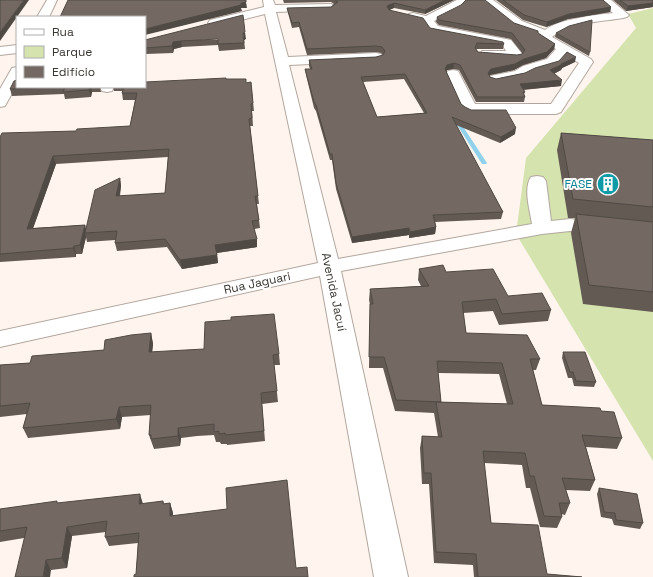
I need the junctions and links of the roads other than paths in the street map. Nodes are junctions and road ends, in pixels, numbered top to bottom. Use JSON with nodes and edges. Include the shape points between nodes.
{"nodes":[{"id":1,"x":52,"y":0,"type":"edge"},
{"id":2,"x":463,"y":0,"type":"edge"},
{"id":3,"x":486,"y":0,"type":"edge"},
{"id":4,"x":604,"y":0,"type":"edge"},
{"id":5,"x":269,"y":4,"type":"edge"},
{"id":6,"x":331,"y":7,"type":"edge"},
{"id":7,"x":401,"y":13,"type":"edge"},
{"id":8,"x":44,"y":16,"type":"edge"},
{"id":9,"x":427,"y":20,"type":"junction"},
{"id":10,"x":204,"y":26,"type":"edge"},
{"id":11,"x":547,"y":34,"type":"junction"},
{"id":12,"x":564,"y":48,"type":"junction"},
{"id":13,"x":16,"y":49,"type":"edge"},
{"id":14,"x":0,"y":51,"type":"edge"},
{"id":15,"x":482,"y":53,"type":"edge"},
{"id":16,"x":282,"y":61,"type":"junction"},
{"id":17,"x":382,"y":69,"type":"edge"},
{"id":18,"x":16,"y":74,"type":"edge"},
{"id":19,"x":453,"y":74,"type":"dead end"},
{"id":20,"x":495,"y":79,"type":"edge"},
{"id":21,"x":0,"y":80,"type":"edge"},
{"id":22,"x":0,"y":103,"type":"edge"},
{"id":23,"x":537,"y":181,"type":"dead end"},
{"id":24,"x":542,"y":228,"type":"junction"},
{"id":25,"x":653,"y":234,"type":"edge"},
{"id":26,"x":329,"y":267,"type":"junction"},
{"id":27,"x":0,"y":339,"type":"edge"},
{"id":28,"x":391,"y":577,"type":"edge"}],
"edges":[{"from":1,"to":8,"type":"street"},
{"from":2,"to":9,"type":"street","via":[[453,9],[438,13]]},
{"from":3,"to":11,"type":"street","via":[[518,24]]},
{"from":4,"to":11,"type":"street","via":[[623,15],[586,20],[555,28]]},
{"from":5,"to":6,"type":"street"},
{"from":5,"to":10,"type":"street"},
{"from":5,"to":16,"type":"street","name":"Avenida Jacuí"},
{"from":7,"to":9,"type":"street"},
{"from":9,"to":15,"type":"street","via":[[434,29],[507,43],[516,56]]},
{"from":11,"to":12,"type":"street","via":[[544,36]]},
{"from":12,"to":19,"type":"street","via":[[586,62],[556,108],[470,109]]},
{"from":12,"to":20,"type":"street","via":[[552,62],[519,74]]},
{"from":13,"to":14,"type":"street"},
{"from":16,"to":17,"type":"street","via":[[373,51]]},
{"from":16,"to":26,"type":"street","name":"Avenida Jacuí"},
{"from":18,"to":21,"type":"street"},
{"from":18,"to":22,"type":"street"},
{"from":23,"to":24,"type":"street"},
{"from":24,"to":25,"type":"street","name":"Rua Jaguari","via":[[570,225]]},
{"from":24,"to":26,"type":"street","name":"Rua Jaguari"},
{"from":26,"to":27,"type":"street","name":"Rua Jaguari"},
{"from":26,"to":28,"type":"street","name":"Avenida Jacuí"}]}
